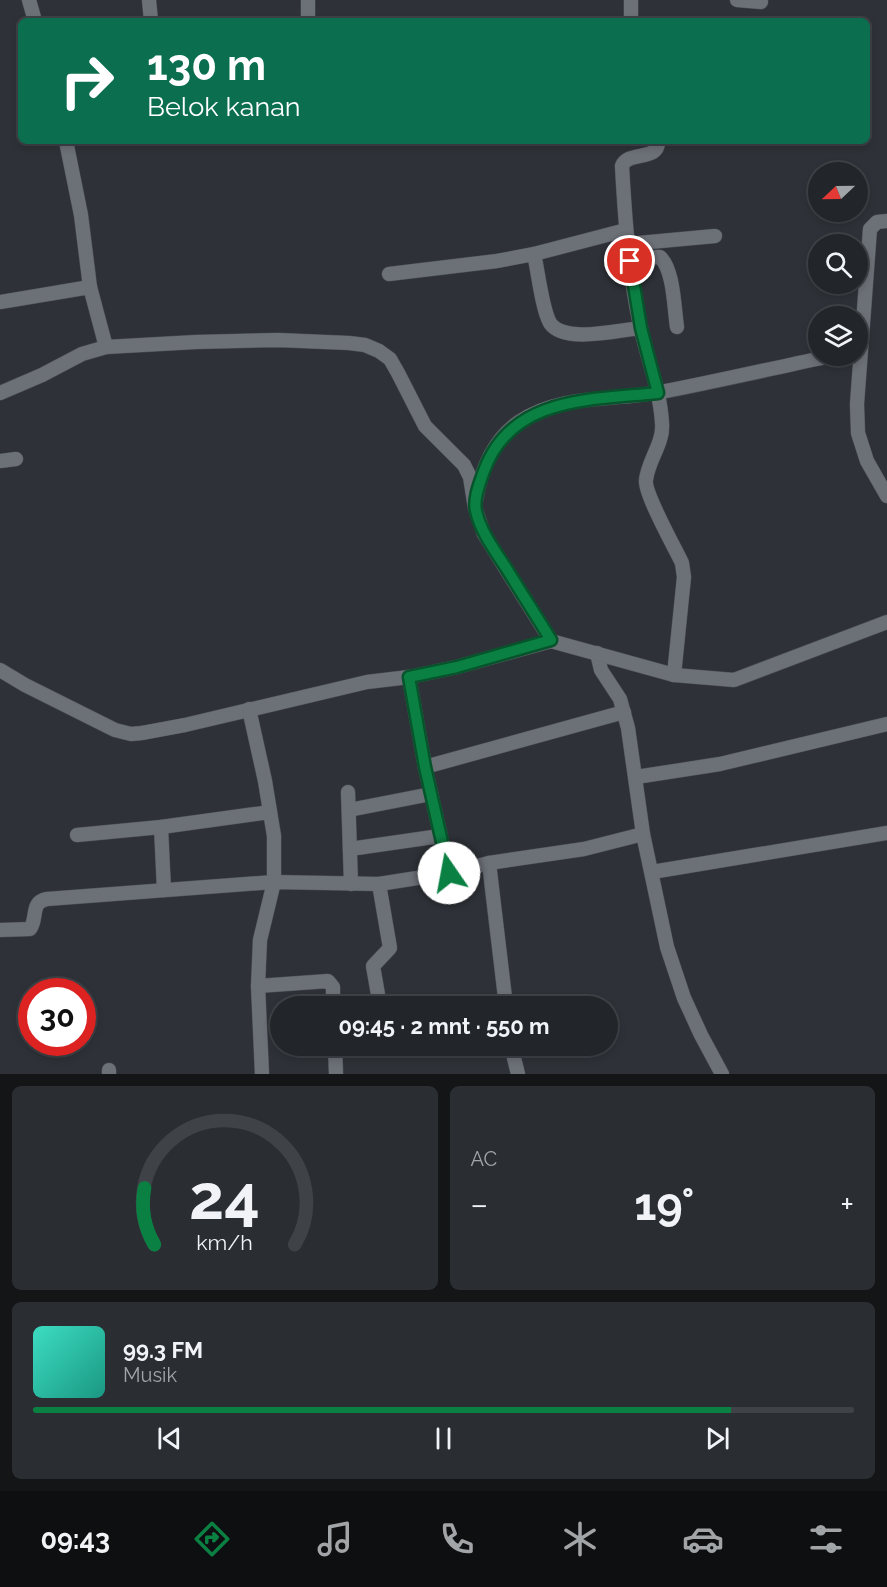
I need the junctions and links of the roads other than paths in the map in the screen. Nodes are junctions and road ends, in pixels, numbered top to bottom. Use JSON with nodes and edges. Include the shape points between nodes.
{"nodes":[{"id":1,"x":29,"y":0,"type":"edge"},
{"id":2,"x":149,"y":0,"type":"edge"},
{"id":3,"x":308,"y":0,"type":"edge"},
{"id":4,"x":631,"y":0,"type":"edge"},
{"id":5,"x":737,"y":0,"type":"edge"},
{"id":6,"x":761,"y":2,"type":"dead end"},
{"id":7,"x":34,"y":18,"type":"edge"},
{"id":8,"x":151,"y":18,"type":"edge"},
{"id":9,"x":308,"y":18,"type":"edge"},
{"id":10,"x":631,"y":18,"type":"edge"},
{"id":11,"x":67,"y":144,"type":"edge"},
{"id":12,"x":658,"y":144,"type":"edge"},
{"id":13,"x":887,"y":221,"type":"edge"},
{"id":14,"x":715,"y":236,"type":"dead end"},
{"id":15,"x":627,"y":237,"type":"junction"},
{"id":16,"x":534,"y":254,"type":"junction"},
{"id":17,"x":630,"y":261,"type":"junction"},
{"id":18,"x":389,"y":274,"type":"dead end"},
{"id":19,"x":90,"y":287,"type":"junction"},
{"id":20,"x":0,"y":302,"type":"edge"},
{"id":21,"x":864,"y":306,"type":"edge"},
{"id":22,"x":677,"y":327,"type":"dead end"},
{"id":23,"x":641,"y":328,"type":"junction"},
{"id":24,"x":106,"y":348,"type":"junction"},
{"id":25,"x":808,"y":361,"type":"edge"},
{"id":26,"x":859,"y":366,"type":"edge"},
{"id":27,"x":0,"y":393,"type":"edge"},
{"id":28,"x":658,"y":393,"type":"junction"},
{"id":29,"x":16,"y":459,"type":"dead end"},
{"id":30,"x":0,"y":461,"type":"edge"},
{"id":31,"x":887,"y":496,"type":"edge"},
{"id":32,"x":475,"y":508,"type":"junction"},
{"id":33,"x":887,"y":622,"type":"edge"},
{"id":34,"x":551,"y":640,"type":"junction"},
{"id":35,"x":597,"y":653,"type":"junction"},
{"id":36,"x":0,"y":670,"type":"edge"},
{"id":37,"x":674,"y":675,"type":"junction"},
{"id":38,"x":409,"y":677,"type":"junction"},
{"id":39,"x":249,"y":709,"type":"junction"},
{"id":40,"x":624,"y":712,"type":"junction"},
{"id":41,"x":887,"y":724,"type":"edge"},
{"id":42,"x":425,"y":767,"type":"junction"},
{"id":43,"x":636,"y":777,"type":"junction"},
{"id":44,"x":348,"y":792,"type":"dead end"},
{"id":45,"x":431,"y":794,"type":"junction"},
{"id":46,"x":350,"y":810,"type":"junction"},
{"id":47,"x":270,"y":812,"type":"junction"},
{"id":48,"x":161,"y":827,"type":"junction"},
{"id":49,"x":887,"y":832,"type":"edge"},
{"id":50,"x":643,"y":834,"type":"junction"},
{"id":51,"x":77,"y":835,"type":"dead end"},
{"id":52,"x":440,"y":836,"type":"junction"},
{"id":53,"x":350,"y":849,"type":"junction"},
{"id":54,"x":489,"y":863,"type":"junction"},
{"id":55,"x":652,"y":872,"type":"junction"},
{"id":56,"x":449,"y":873,"type":"junction"},
{"id":57,"x":274,"y":882,"type":"junction"},
{"id":58,"x":351,"y":884,"type":"junction"},
{"id":59,"x":379,"y":884,"type":"junction"},
{"id":60,"x":164,"y":890,"type":"junction"},
{"id":61,"x":0,"y":930,"type":"edge"},
{"id":62,"x":258,"y":986,"type":"junction"},
{"id":63,"x":333,"y":996,"type":"edge"},
{"id":64,"x":378,"y":996,"type":"edge"},
{"id":65,"x":505,"y":996,"type":"edge"},
{"id":66,"x":335,"y":1056,"type":"edge"},
{"id":67,"x":514,"y":1056,"type":"edge"},
{"id":68,"x":262,"y":1074,"type":"edge"},
{"id":69,"x":336,"y":1074,"type":"edge"},
{"id":70,"x":518,"y":1074,"type":"edge"},
{"id":71,"x":722,"y":1074,"type":"edge"}],
"edges":[{"from":1,"to":7,"type":"street"},
{"from":2,"to":8,"type":"street"},
{"from":3,"to":9,"type":"street"},
{"from":4,"to":10,"type":"street"},
{"from":5,"to":6,"type":"street"},
{"from":11,"to":19,"type":"street"},
{"from":12,"to":15,"type":"street","via":[[654,152],[623,162]]},
{"from":13,"to":21,"type":"street","via":[[877,222],[870,229]]},
{"from":14,"to":15,"type":"street"},
{"from":15,"to":16,"type":"street"},
{"from":15,"to":17,"type":"street"},
{"from":16,"to":18,"type":"street"},
{"from":16,"to":23,"type":"street","via":[[549,321],[555,328],[576,335]]},
{"from":17,"to":22,"type":"street","via":[[660,257],[665,262]]},
{"from":17,"to":23,"type":"street"},
{"from":19,"to":20,"type":"street"},
{"from":19,"to":24,"type":"street"},
{"from":23,"to":28,"type":"street"},
{"from":24,"to":27,"type":"street","via":[[82,354]]},
{"from":24,"to":32,"type":"street","via":[[278,340],[349,343],[379,351],[398,372],[425,426],[464,465]]},
{"from":25,"to":28,"type":"street"},
{"from":26,"to":31,"type":"street","via":[[858,433],[867,461]]},
{"from":28,"to":32,"type":"street","via":[[578,401],[547,408],[525,419],[500,440],[488,460]]},
{"from":28,"to":37,"type":"street","via":[[662,432],[645,481],[682,563],[682,610]]},
{"from":29,"to":30,"type":"street"},
{"from":32,"to":34,"type":"street","via":[[484,534]]},
{"from":33,"to":37,"type":"street","via":[[734,680]]},
{"from":34,"to":35,"type":"street"},
{"from":34,"to":38,"type":"street"},
{"from":35,"to":37,"type":"street"},
{"from":35,"to":40,"type":"street","via":[[601,670]]},
{"from":36,"to":39,"type":"street","via":[[115,730],[130,734],[174,728]]},
{"from":38,"to":39,"type":"street","via":[[367,682]]},
{"from":38,"to":42,"type":"street"},
{"from":39,"to":47,"type":"street"},
{"from":40,"to":42,"type":"street"},
{"from":40,"to":43,"type":"street"},
{"from":41,"to":43,"type":"street","via":[[720,764]]},
{"from":42,"to":45,"type":"street"},
{"from":43,"to":50,"type":"street"},
{"from":44,"to":46,"type":"street"},
{"from":45,"to":46,"type":"street"},
{"from":45,"to":52,"type":"street"},
{"from":46,"to":53,"type":"street"},
{"from":47,"to":48,"type":"street"},
{"from":47,"to":57,"type":"street"},
{"from":48,"to":51,"type":"street"},
{"from":48,"to":60,"type":"street"},
{"from":49,"to":55,"type":"street"},
{"from":50,"to":54,"type":"street","via":[[584,849]]},
{"from":50,"to":55,"type":"street"},
{"from":52,"to":53,"type":"street"},
{"from":52,"to":56,"type":"street"},
{"from":53,"to":58,"type":"street"},
{"from":54,"to":56,"type":"street"},
{"from":54,"to":65,"type":"street"},
{"from":55,"to":71,"type":"street","via":[[667,947],[681,988]]},
{"from":56,"to":59,"type":"street"},
{"from":57,"to":58,"type":"street"},
{"from":57,"to":60,"type":"street"},
{"from":57,"to":62,"type":"street","via":[[260,940]]},
{"from":58,"to":59,"type":"street"},
{"from":59,"to":64,"type":"street","via":[[390,948],[373,966]]},
{"from":60,"to":61,"type":"street","via":[[42,900],[35,907],[30,929]]},
{"from":62,"to":63,"type":"street","via":[[328,981]]},
{"from":62,"to":68,"type":"street"},
{"from":66,"to":69,"type":"street"},
{"from":67,"to":70,"type":"street"}]}
